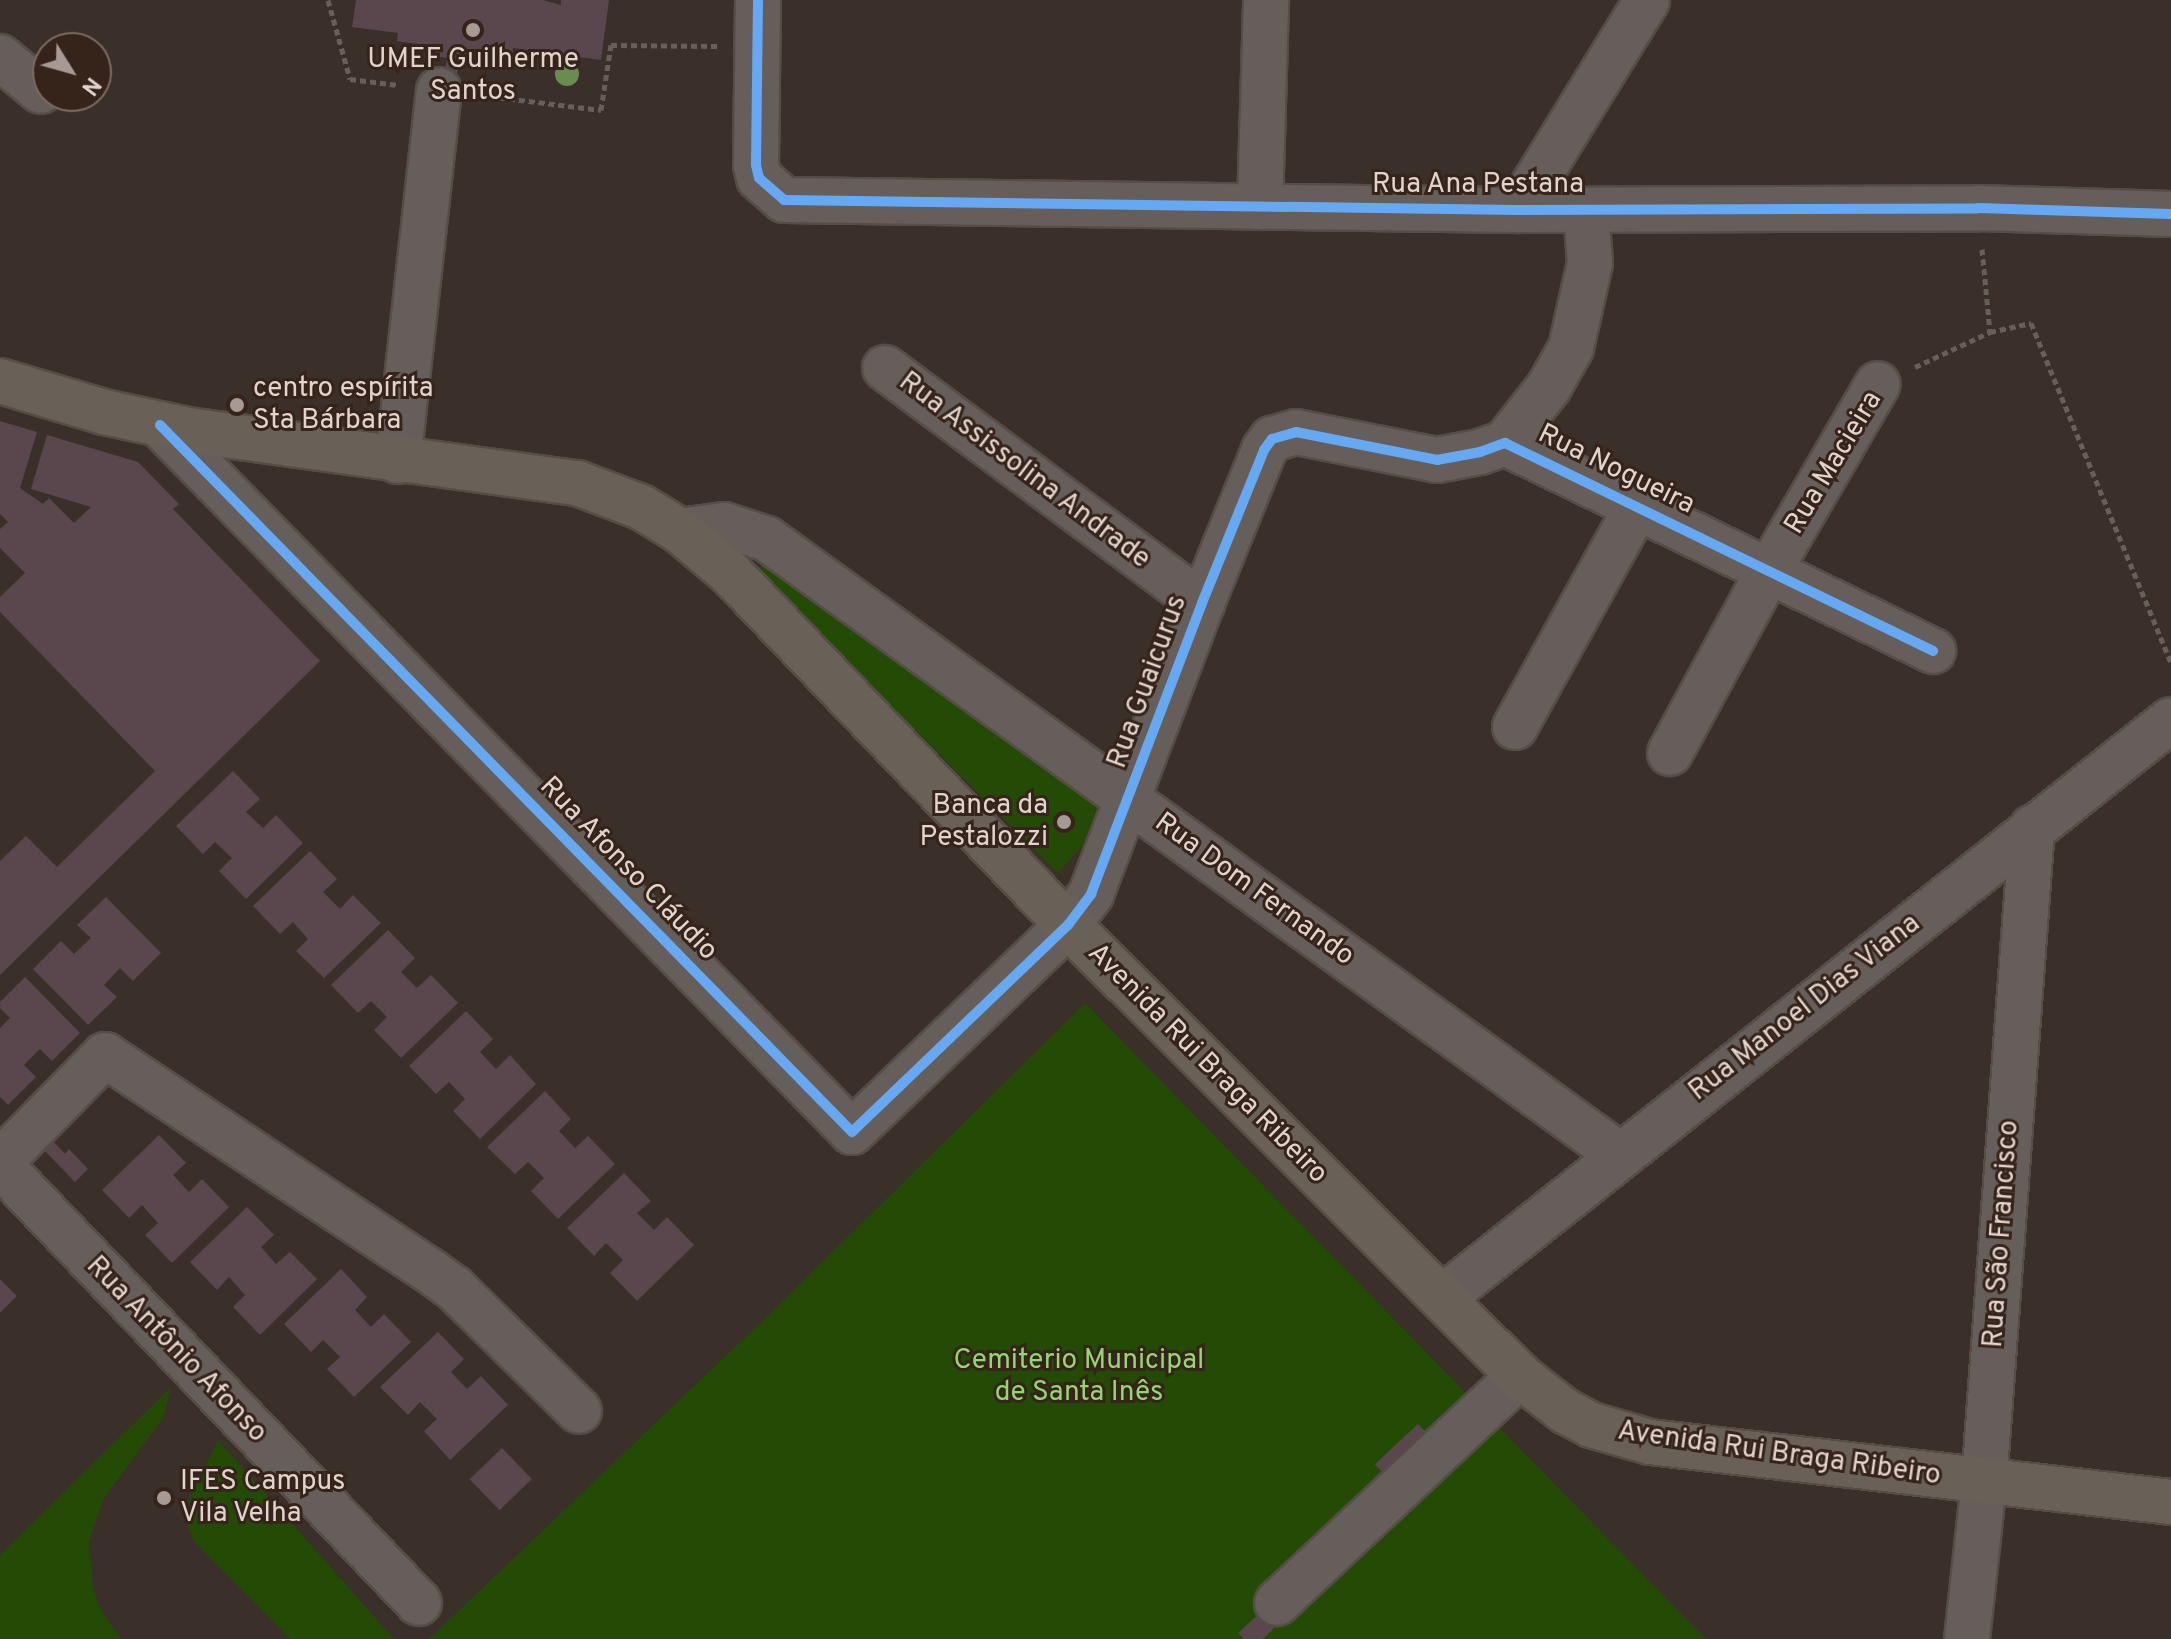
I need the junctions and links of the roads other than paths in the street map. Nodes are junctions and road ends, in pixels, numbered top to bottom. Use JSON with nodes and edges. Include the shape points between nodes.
{"nodes":[{"id":1,"x":758,"y":0,"type":"edge"},
{"id":2,"x":1266,"y":0,"type":"edge"},
{"id":3,"x":1647,"y":0,"type":"edge"},
{"id":4,"x":0,"y":57,"type":"edge"},
{"id":5,"x":32,"y":84,"type":"edge"},
{"id":6,"x":439,"y":90,"type":"road end"},
{"id":7,"x":1260,"y":207,"type":"junction"},
{"id":8,"x":1518,"y":210,"type":"junction"},
{"id":9,"x":1586,"y":210,"type":"junction"},
{"id":10,"x":2171,"y":214,"type":"edge"},
{"id":11,"x":885,"y":368,"type":"dead end"},
{"id":12,"x":0,"y":381,"type":"edge"},
{"id":13,"x":1878,"y":384,"type":"road end"},
{"id":14,"x":160,"y":425,"type":"junction"},
{"id":15,"x":1505,"y":443,"type":"junction"},
{"id":16,"x":1264,"y":450,"type":"joint"},
{"id":17,"x":398,"y":461,"type":"junction"},
{"id":18,"x":1637,"y":507,"type":"junction"},
{"id":19,"x":680,"y":531,"type":"junction"},
{"id":20,"x":1769,"y":571,"type":"junction"},
{"id":21,"x":1202,"y":603,"type":"junction"},
{"id":22,"x":1933,"y":651,"type":"dead end"},
{"id":23,"x":2171,"y":720,"type":"edge"},
{"id":24,"x":1515,"y":727,"type":"dead end"},
{"id":25,"x":1670,"y":753,"type":"dead end"},
{"id":26,"x":1129,"y":799,"type":"junction"},
{"id":27,"x":2032,"y":828,"type":"junction"},
{"id":28,"x":1068,"y":925,"type":"junction"},
{"id":29,"x":1620,"y":1155,"type":"junction"},
{"id":30,"x":0,"y":1164,"type":"edge"},
{"id":31,"x":1442,"y":1298,"type":"junction"},
{"id":32,"x":1520,"y":1376,"type":"junction"},
{"id":33,"x":579,"y":1411,"type":"dead end"},
{"id":34,"x":1984,"y":1483,"type":"junction"},
{"id":35,"x":2171,"y":1502,"type":"edge"},
{"id":36,"x":419,"y":1603,"type":"dead end"},
{"id":37,"x":1277,"y":1603,"type":"dead end"},
{"id":38,"x":1967,"y":1639,"type":"edge"}],
"edges":[{"from":1,"to":7,"type":"street","name":"Rua Ana Pestana","via":[[756,165],[759,178],[784,200]]},
{"from":2,"to":7,"type":"street"},
{"from":3,"to":8,"type":"street"},
{"from":4,"to":5,"type":"street"},
{"from":6,"to":17,"type":"street"},
{"from":7,"to":8,"type":"street","name":"Rua Ana Pestana"},
{"from":8,"to":9,"type":"street","name":"Rua Ana Pestana"},
{"from":9,"to":10,"type":"street","name":"Rua Ana Pestana","via":[[1978,208]]},
{"from":9,"to":15,"type":"street","via":[[1590,263],[1571,348],[1549,387]]},
{"from":11,"to":21,"type":"street","name":"Rua Assissolina Andrade"},
{"from":12,"to":14,"type":"main road","name":"Avenida Rui Braga Ribeiro"},
{"from":13,"to":20,"type":"street","name":"Rua Macieira"},
{"from":14,"to":17,"type":"main road","name":"Avenida Rui Braga Ribeiro"},
{"from":14,"to":28,"type":"street","name":"Rua Afonso Cláudio","via":[[852,1132]]},
{"from":15,"to":16,"type":"street","name":"Rua Nogueira","via":[[1437,460],[1296,432],[1272,439]]},
{"from":15,"to":18,"type":"street","name":"Rua Nogueira"},
{"from":16,"to":21,"type":"street","name":"Rua Guaicurus"},
{"from":17,"to":19,"type":"main road","name":"Avenida Rui Braga Ribeiro","via":[[577,483],[641,507]]},
{"from":18,"to":20,"type":"street","name":"Rua Nogueira"},
{"from":18,"to":24,"type":"street"},
{"from":19,"to":26,"type":"street","name":"Rua Dom Fernando","via":[[724,525],[767,539]]},
{"from":19,"to":28,"type":"main road","name":"Avenida Rui Braga Ribeiro","via":[[731,574]]},
{"from":20,"to":22,"type":"street","name":"Rua Nogueira"},
{"from":20,"to":25,"type":"street","name":"Rua Macieira"},
{"from":21,"to":26,"type":"street","name":"Rua Guaicurus"},
{"from":23,"to":27,"type":"street","name":"Rua Manoel Dias Viana"},
{"from":26,"to":28,"type":"street","name":"Rua Guaicurus","via":[[1097,882]]},
{"from":26,"to":29,"type":"street","name":"Rua Dom Fernando"},
{"from":27,"to":29,"type":"street","name":"Rua Manoel Dias Viana"},
{"from":27,"to":34,"type":"street","name":"Rua São Francisco"},
{"from":28,"to":31,"type":"main road","name":"Avenida Rui Braga Ribeiro"},
{"from":29,"to":31,"type":"street","name":"Rua Manoel Dias Viana"},
{"from":30,"to":33,"type":"street","via":[[105,1055],[454,1288]]},
{"from":30,"to":36,"type":"street","name":"Rua Antônio Afonso"},
{"from":31,"to":32,"type":"main road","name":"Avenida Rui Braga Ribeiro"},
{"from":32,"to":34,"type":"main road","name":"Avenida Rui Braga Ribeiro","via":[[1565,1411],[1617,1435]]},
{"from":32,"to":37,"type":"street"},
{"from":34,"to":35,"type":"main road","name":"Avenida Rui Braga Ribeiro"},
{"from":34,"to":38,"type":"street","name":"Rua São Francisco"}]}
